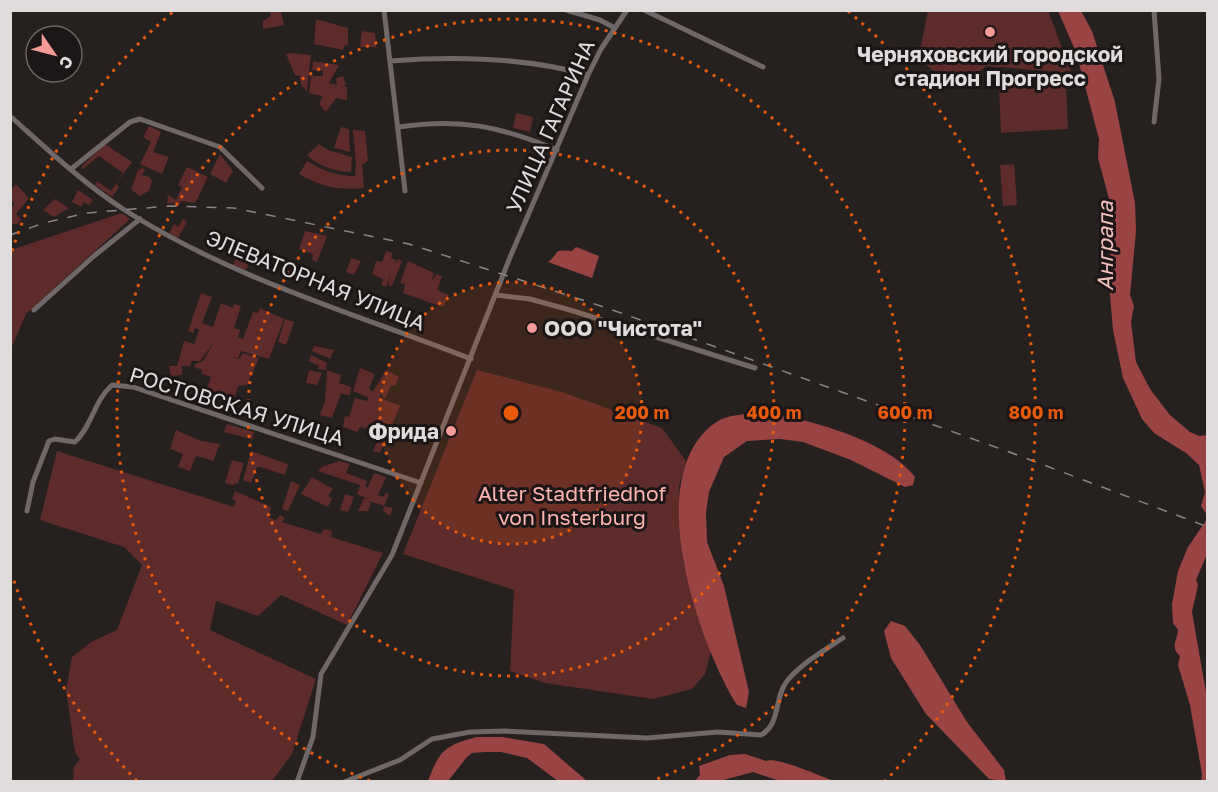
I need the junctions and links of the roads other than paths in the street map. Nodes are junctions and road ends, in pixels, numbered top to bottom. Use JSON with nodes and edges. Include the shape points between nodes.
{"nodes":[{"id":1,"x":384,"y":10,"type":"edge"},
{"id":2,"x":566,"y":10,"type":"edge"},
{"id":3,"x":627,"y":10,"type":"edge"},
{"id":4,"x":644,"y":10,"type":"edge"},
{"id":5,"x":1154,"y":10,"type":"edge"},
{"id":6,"x":615,"y":28,"type":"junction"},
{"id":7,"x":390,"y":62,"type":"junction"},
{"id":8,"x":763,"y":67,"type":"dead end"},
{"id":9,"x":588,"y":75,"type":"junction"},
{"id":10,"x":10,"y":116,"type":"edge"},
{"id":11,"x":1154,"y":122,"type":"dead end"},
{"id":12,"x":399,"y":127,"type":"junction"},
{"id":13,"x":557,"y":150,"type":"junction"},
{"id":14,"x":71,"y":169,"type":"junction"},
{"id":15,"x":262,"y":188,"type":"dead end"},
{"id":16,"x":405,"y":191,"type":"dead end"},
{"id":17,"x":140,"y":219,"type":"junction"},
{"id":18,"x":496,"y":295,"type":"junction"},
{"id":19,"x":34,"y":310,"type":"dead end"},
{"id":20,"x":471,"y":358,"type":"junction"},
{"id":21,"x":755,"y":368,"type":"dead end"},
{"id":22,"x":421,"y":483,"type":"junction"},
{"id":23,"x":27,"y":511,"type":"dead end"},
{"id":24,"x":843,"y":638,"type":"dead end"},
{"id":25,"x":297,"y":782,"type":"edge"},
{"id":26,"x":344,"y":782,"type":"edge"}],
"edges":[{"from":1,"to":7,"type":"street"},
{"from":2,"to":6,"type":"street"},
{"from":3,"to":6,"type":"street","name":"УЛИЦА ГАГАРИНА"},
{"from":4,"to":8,"type":"street"},
{"from":5,"to":11,"type":"street","via":[[1159,79]]},
{"from":6,"to":9,"type":"street","name":"УЛИЦА ГАГАРИНА"},
{"from":7,"to":9,"type":"street","via":[[467,58],[568,69]]},
{"from":7,"to":12,"type":"street"},
{"from":9,"to":13,"type":"street","name":"УЛИЦА ГАГАРИНА"},
{"from":10,"to":14,"type":"street","name":"ЭЛЕВАТОРНАЯ УЛИЦА"},
{"from":12,"to":13,"type":"street","via":[[443,121],[468,123]]},
{"from":12,"to":16,"type":"street"},
{"from":13,"to":18,"type":"street","name":"УЛИЦА ГАГАРИНА"},
{"from":14,"to":15,"type":"street","via":[[130,122],[140,119],[220,147]]},
{"from":14,"to":17,"type":"street","name":"ЭЛЕВАТОРНАЯ УЛИЦА"},
{"from":17,"to":19,"type":"street"},
{"from":17,"to":20,"type":"street","name":"ЭЛЕВАТОРНАЯ УЛИЦА","via":[[267,283]]},
{"from":18,"to":20,"type":"street"},
{"from":18,"to":21,"type":"street","via":[[560,307]]},
{"from":20,"to":22,"type":"street"},
{"from":22,"to":23,"type":"street","name":"РОСТОВСКАЯ УЛИЦА","via":[[144,391],[112,385],[103,393],[83,435],[75,442],[49,441]]},
{"from":22,"to":25,"type":"street","via":[[392,555],[321,674],[313,736]]},
{"from":24,"to":26,"type":"street","via":[[786,682],[771,727],[761,735],[718,732],[647,738],[470,732],[432,739],[400,760]]}]}
